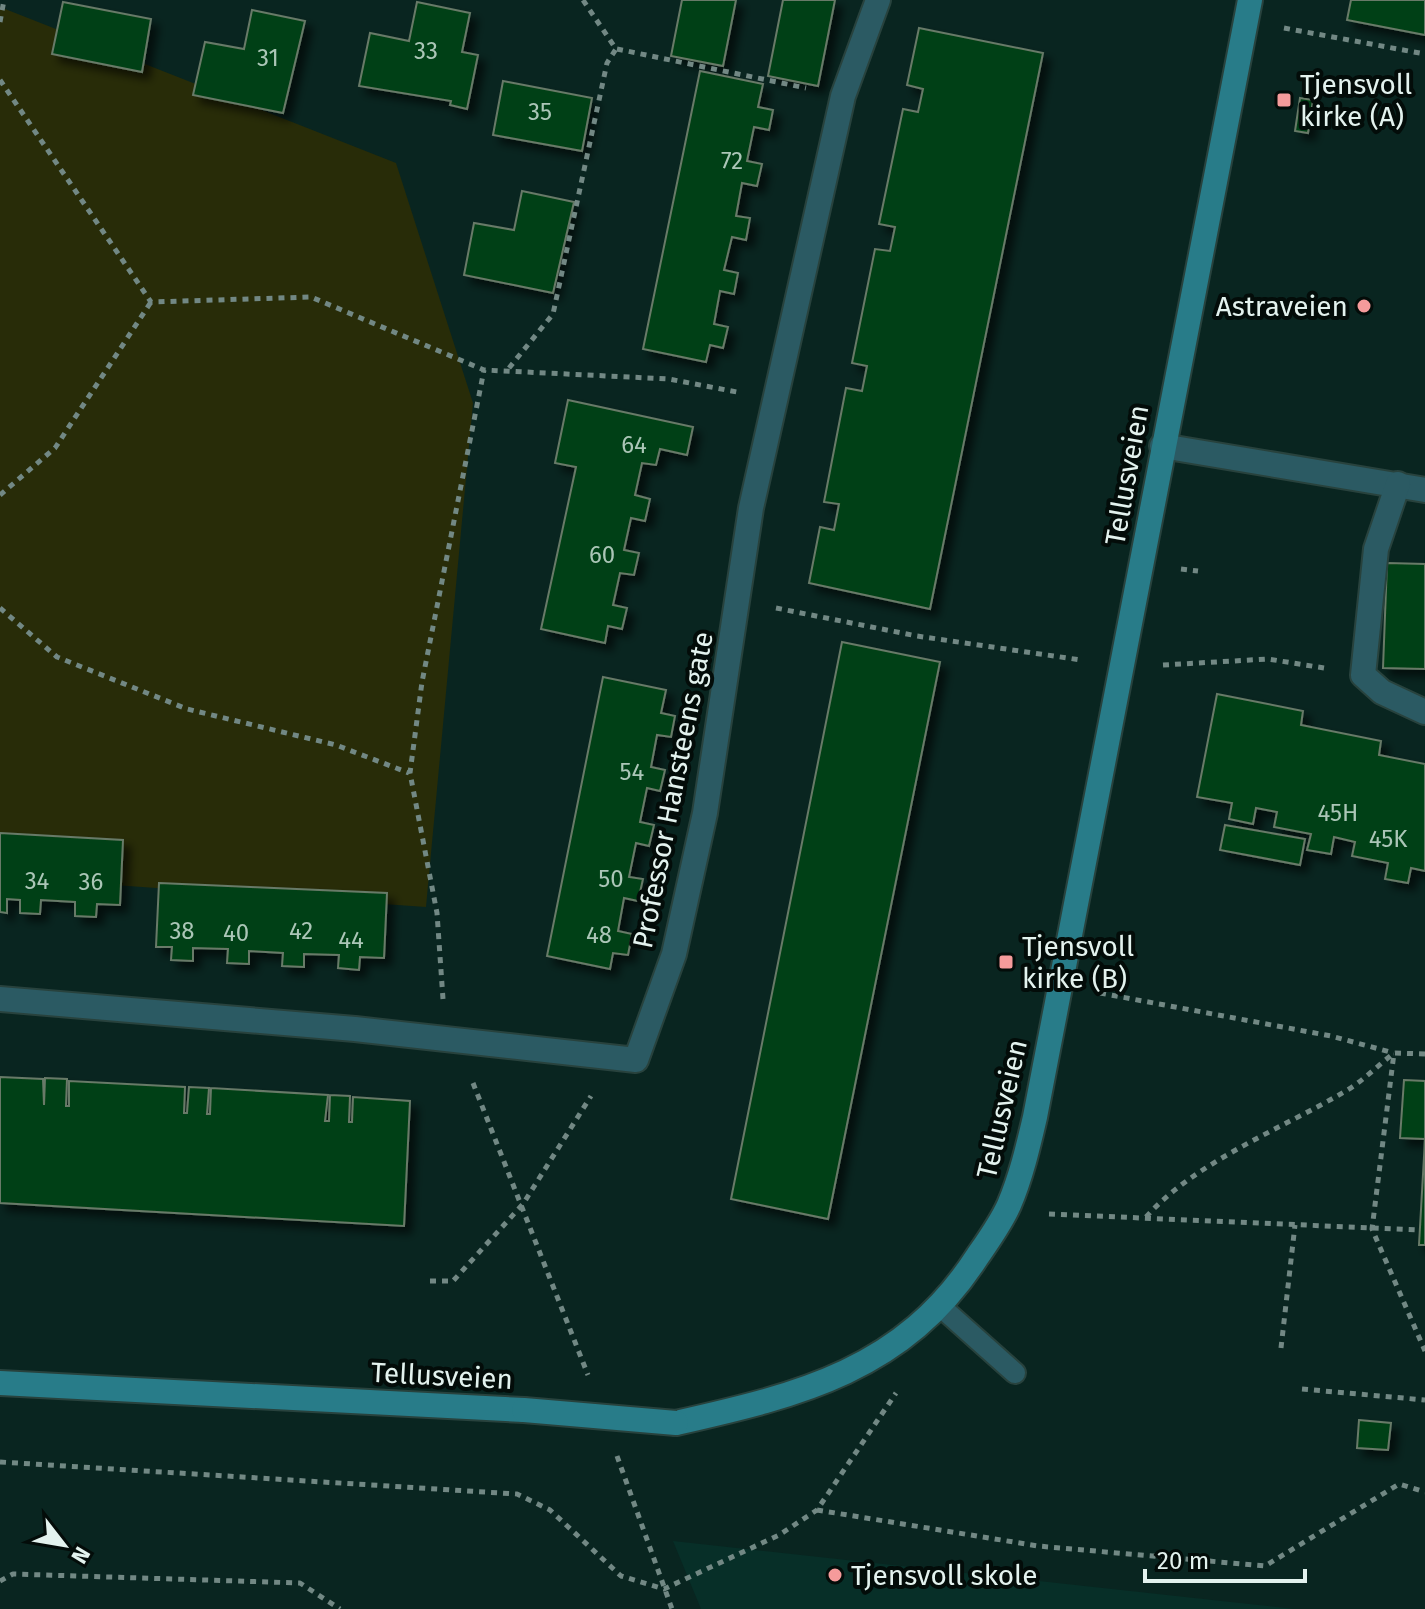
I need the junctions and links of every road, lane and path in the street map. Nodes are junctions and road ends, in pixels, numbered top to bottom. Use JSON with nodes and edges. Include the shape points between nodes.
{"nodes":[{"id":1,"x":4,"y":0,"type":"edge"},
{"id":2,"x":583,"y":0,"type":"edge"},
{"id":3,"x":878,"y":0,"type":"edge"},
{"id":4,"x":1250,"y":0,"type":"edge"},
{"id":5,"x":0,"y":22,"type":"edge"},
{"id":6,"x":1245,"y":26,"type":"junction"},
{"id":7,"x":616,"y":49,"type":"junction"},
{"id":8,"x":1425,"y":54,"type":"edge"},
{"id":9,"x":0,"y":80,"type":"edge"},
{"id":10,"x":843,"y":96,"type":"junction"},
{"id":11,"x":151,"y":302,"type":"junction"},
{"id":12,"x":509,"y":368,"type":"junction"},
{"id":13,"x":484,"y":370,"type":"junction"},
{"id":14,"x":777,"y":400,"type":"junction"},
{"id":15,"x":1162,"y":446,"type":"junction"},
{"id":16,"x":1398,"y":484,"type":"junction"},
{"id":17,"x":1425,"y":490,"type":"edge"},
{"id":18,"x":0,"y":495,"type":"edge"},
{"id":19,"x":1180,"y":569,"type":"dead end"},
{"id":20,"x":1198,"y":571,"type":"dead end"},
{"id":21,"x":740,"y":601,"type":"junction"},
{"id":22,"x":0,"y":608,"type":"edge"},
{"id":23,"x":1123,"y":665,"type":"junction"},
{"id":24,"x":1363,"y":675,"type":"junction"},
{"id":25,"x":1425,"y":712,"type":"edge"},
{"id":26,"x":410,"y":773,"type":"junction"},
{"id":27,"x":1095,"y":992,"type":"dead end"},
{"id":28,"x":0,"y":999,"type":"edge"},
{"id":29,"x":456,"y":1039,"type":"junction"},
{"id":30,"x":1394,"y":1053,"type":"junction"},
{"id":31,"x":1425,"y":1054,"type":"edge"},
{"id":32,"x":636,"y":1060,"type":"junction"},
{"id":33,"x":523,"y":1204,"type":"junction"},
{"id":34,"x":1008,"y":1207,"type":"junction"},
{"id":35,"x":1146,"y":1217,"type":"junction"},
{"id":36,"x":1295,"y":1225,"type":"junction"},
{"id":37,"x":1372,"y":1229,"type":"junction"},
{"id":38,"x":1420,"y":1230,"type":"dead end"},
{"id":39,"x":430,"y":1281,"type":"dead end"},
{"id":40,"x":941,"y":1307,"type":"junction"},
{"id":41,"x":903,"y":1339,"type":"junction"},
{"id":42,"x":1281,"y":1348,"type":"dead end"},
{"id":43,"x":1425,"y":1351,"type":"edge"},
{"id":44,"x":1015,"y":1373,"type":"dead end"},
{"id":45,"x":0,"y":1383,"type":"edge"},
{"id":46,"x":592,"y":1385,"type":"dead end"},
{"id":47,"x":1302,"y":1389,"type":"dead end"},
{"id":48,"x":1425,"y":1400,"type":"edge"},
{"id":49,"x":612,"y":1443,"type":"dead end"},
{"id":50,"x":0,"y":1462,"type":"edge"},
{"id":51,"x":1425,"y":1492,"type":"edge"},
{"id":52,"x":817,"y":1510,"type":"junction"},
{"id":53,"x":0,"y":1581,"type":"edge"},
{"id":54,"x":664,"y":1589,"type":"junction"},
{"id":55,"x":340,"y":1609,"type":"edge"},
{"id":56,"x":672,"y":1609,"type":"edge"}],
"edges":[{"from":1,"to":5,"type":"path"},
{"from":2,"to":7,"type":"path"},
{"from":3,"to":10,"type":"street","name":"Professor Hansteens gate"},
{"from":4,"to":6,"type":"street","name":"Tellusveien"},
{"from":6,"to":8,"type":"path"},
{"from":6,"to":15,"type":"street","name":"Tellusveien"},
{"from":7,"to":10,"type":"path"},
{"from":7,"to":12,"type":"path","via":[[607,63],[553,314]]},
{"from":9,"to":11,"type":"path"},
{"from":10,"to":14,"type":"street","name":"Professor Hansteens gate"},
{"from":11,"to":13,"type":"path","via":[[311,297]]},
{"from":11,"to":18,"type":"path","via":[[55,448]]},
{"from":12,"to":13,"type":"path"},
{"from":12,"to":14,"type":"path","via":[[669,379]]},
{"from":13,"to":26,"type":"path","via":[[422,682]]},
{"from":14,"to":21,"type":"street","name":"Professor Hansteens gate","via":[[751,508]]},
{"from":15,"to":16,"type":"street"},
{"from":15,"to":23,"type":"street","name":"Tellusveien"},
{"from":16,"to":17,"type":"street"},
{"from":16,"to":24,"type":"street","via":[[1376,549]]},
{"from":19,"to":20,"type":"path"},
{"from":21,"to":23,"type":"path","via":[[917,636]]},
{"from":21,"to":32,"type":"street","name":"Professor Hansteens gate","via":[[705,813],[674,954]]},
{"from":22,"to":26,"type":"path","via":[[57,657],[187,709],[336,745]]},
{"from":23,"to":24,"type":"path","via":[[1268,659]]},
{"from":23,"to":34,"type":"street","name":"Tellusveien","via":[[1035,1117]]},
{"from":24,"to":25,"type":"street","via":[[1382,692]]},
{"from":26,"to":29,"type":"path","via":[[437,913],[444,1007]]},
{"from":27,"to":30,"type":"path","via":[[1331,1036]]},
{"from":28,"to":29,"type":"street"},
{"from":29,"to":32,"type":"street"},
{"from":29,"to":33,"type":"path"},
{"from":30,"to":31,"type":"path"},
{"from":30,"to":35,"type":"path","via":[[1347,1091],[1166,1195]]},
{"from":30,"to":37,"type":"path"},
{"from":32,"to":33,"type":"path","via":[[589,1097]]},
{"from":33,"to":39,"type":"path","via":[[453,1281]]},
{"from":33,"to":46,"type":"path"},
{"from":34,"to":35,"type":"path","via":[[1048,1214]]},
{"from":34,"to":40,"type":"street","name":"Tellusveien"},
{"from":35,"to":36,"type":"path"},
{"from":36,"to":37,"type":"path"},
{"from":36,"to":42,"type":"path"},
{"from":37,"to":38,"type":"path"},
{"from":37,"to":43,"type":"path"},
{"from":40,"to":41,"type":"street","name":"Tellusveien"},
{"from":40,"to":44,"type":"lane"},
{"from":41,"to":45,"type":"street","name":"Tellusveien","bridge":true,"via":[[823,1382],[676,1423]]},
{"from":41,"to":52,"type":"path","via":[[923,1365],[870,1427]]},
{"from":47,"to":48,"type":"path"},
{"from":49,"to":54,"type":"path"},
{"from":50,"to":54,"type":"path","via":[[517,1494],[550,1510],[621,1576]]},
{"from":51,"to":52,"type":"path","via":[[1399,1484],[1265,1566],[1038,1546]]},
{"from":52,"to":54,"type":"path","via":[[779,1535]]},
{"from":53,"to":55,"type":"path","via":[[13,1574],[300,1583]]},
{"from":54,"to":56,"type":"path"}]}
